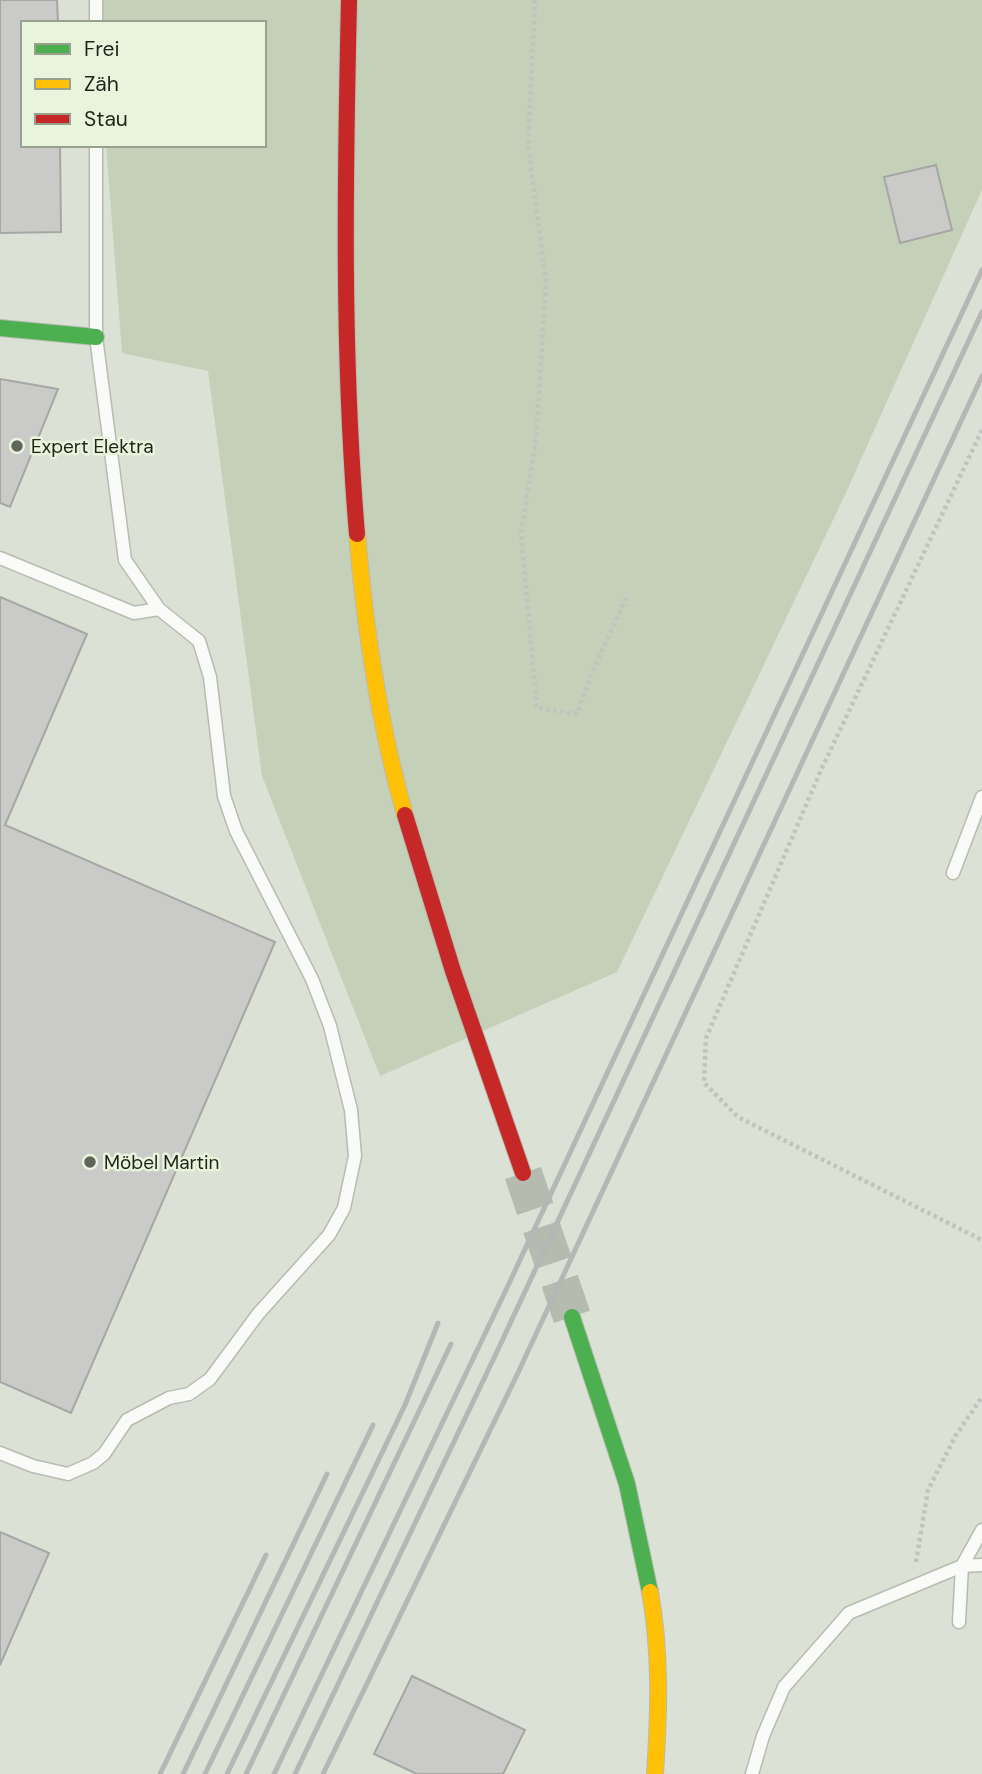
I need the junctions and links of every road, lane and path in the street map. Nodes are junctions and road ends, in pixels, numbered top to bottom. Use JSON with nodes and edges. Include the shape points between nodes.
{"nodes":[{"id":1,"x":96,"y":0,"type":"edge"},
{"id":2,"x":349,"y":0,"type":"edge"},
{"id":3,"x":366,"y":0,"type":"edge"},
{"id":4,"x":535,"y":0,"type":"edge"},
{"id":5,"x":96,"y":21,"type":"edge"},
{"id":6,"x":96,"y":147,"type":"edge"},
{"id":7,"x":345,"y":153,"type":"junction"},
{"id":8,"x":0,"y":328,"type":"edge"},
{"id":9,"x":96,"y":337,"type":"junction"},
{"id":10,"x":982,"y":430,"type":"edge"},
{"id":11,"x":0,"y":558,"type":"edge"},
{"id":12,"x":628,"y":594,"type":"dead end"},
{"id":13,"x":159,"y":610,"type":"junction"},
{"id":14,"x":982,"y":797,"type":"edge"},
{"id":15,"x":953,"y":873,"type":"dead end"},
{"id":16,"x":523,"y":1173,"type":"tunnel mouth"},
{"id":17,"x":982,"y":1240,"type":"edge"},
{"id":18,"x":572,"y":1317,"type":"tunnel mouth"},
{"id":19,"x":982,"y":1397,"type":"edge"},
{"id":20,"x":0,"y":1453,"type":"edge"},
{"id":21,"x":982,"y":1530,"type":"edge"},
{"id":22,"x":982,"y":1564,"type":"edge"},
{"id":23,"x":962,"y":1566,"type":"junction"},
{"id":24,"x":960,"y":1622,"type":"dead end"},
{"id":25,"x":655,"y":1774,"type":"edge"},
{"id":26,"x":752,"y":1774,"type":"edge"}],
"edges":[{"from":1,"to":5,"type":"lane"},
{"from":2,"to":7,"type":"main road"},
{"from":3,"to":7,"type":"main road"},
{"from":4,"to":12,"type":"path","via":[[528,144],[546,283],[536,439],[520,533],[537,708],[578,714]]},
{"from":6,"to":9,"type":"lane"},
{"from":7,"to":16,"type":"main road","via":[[348,432],[363,602],[388,751],[448,964]]},
{"from":8,"to":9,"type":"main road"},
{"from":9,"to":13,"type":"lane","via":[[125,561]]},
{"from":10,"to":17,"type":"path","via":[[822,768],[706,1038],[704,1083],[738,1117]]},
{"from":11,"to":13,"type":"lane","via":[[134,613]]},
{"from":13,"to":20,"type":"lane","via":[[199,641],[210,677],[224,796],[236,831],[295,943],[330,1026],[351,1110],[355,1156],[344,1208],[330,1235],[258,1314],[211,1379],[189,1394],[169,1398],[127,1420],[104,1454],[68,1474]]},
{"from":14,"to":15,"type":"lane"},
{"from":18,"to":25,"type":"main road","via":[[608,1416],[640,1539],[652,1606],[657,1682]]},
{"from":19,"to":23,"type":"path","via":[[928,1490],[914,1561]]},
{"from":21,"to":23,"type":"lane"},
{"from":22,"to":23,"type":"lane"},
{"from":23,"to":24,"type":"lane"},
{"from":23,"to":26,"type":"lane","via":[[849,1613],[784,1687]]}]}
